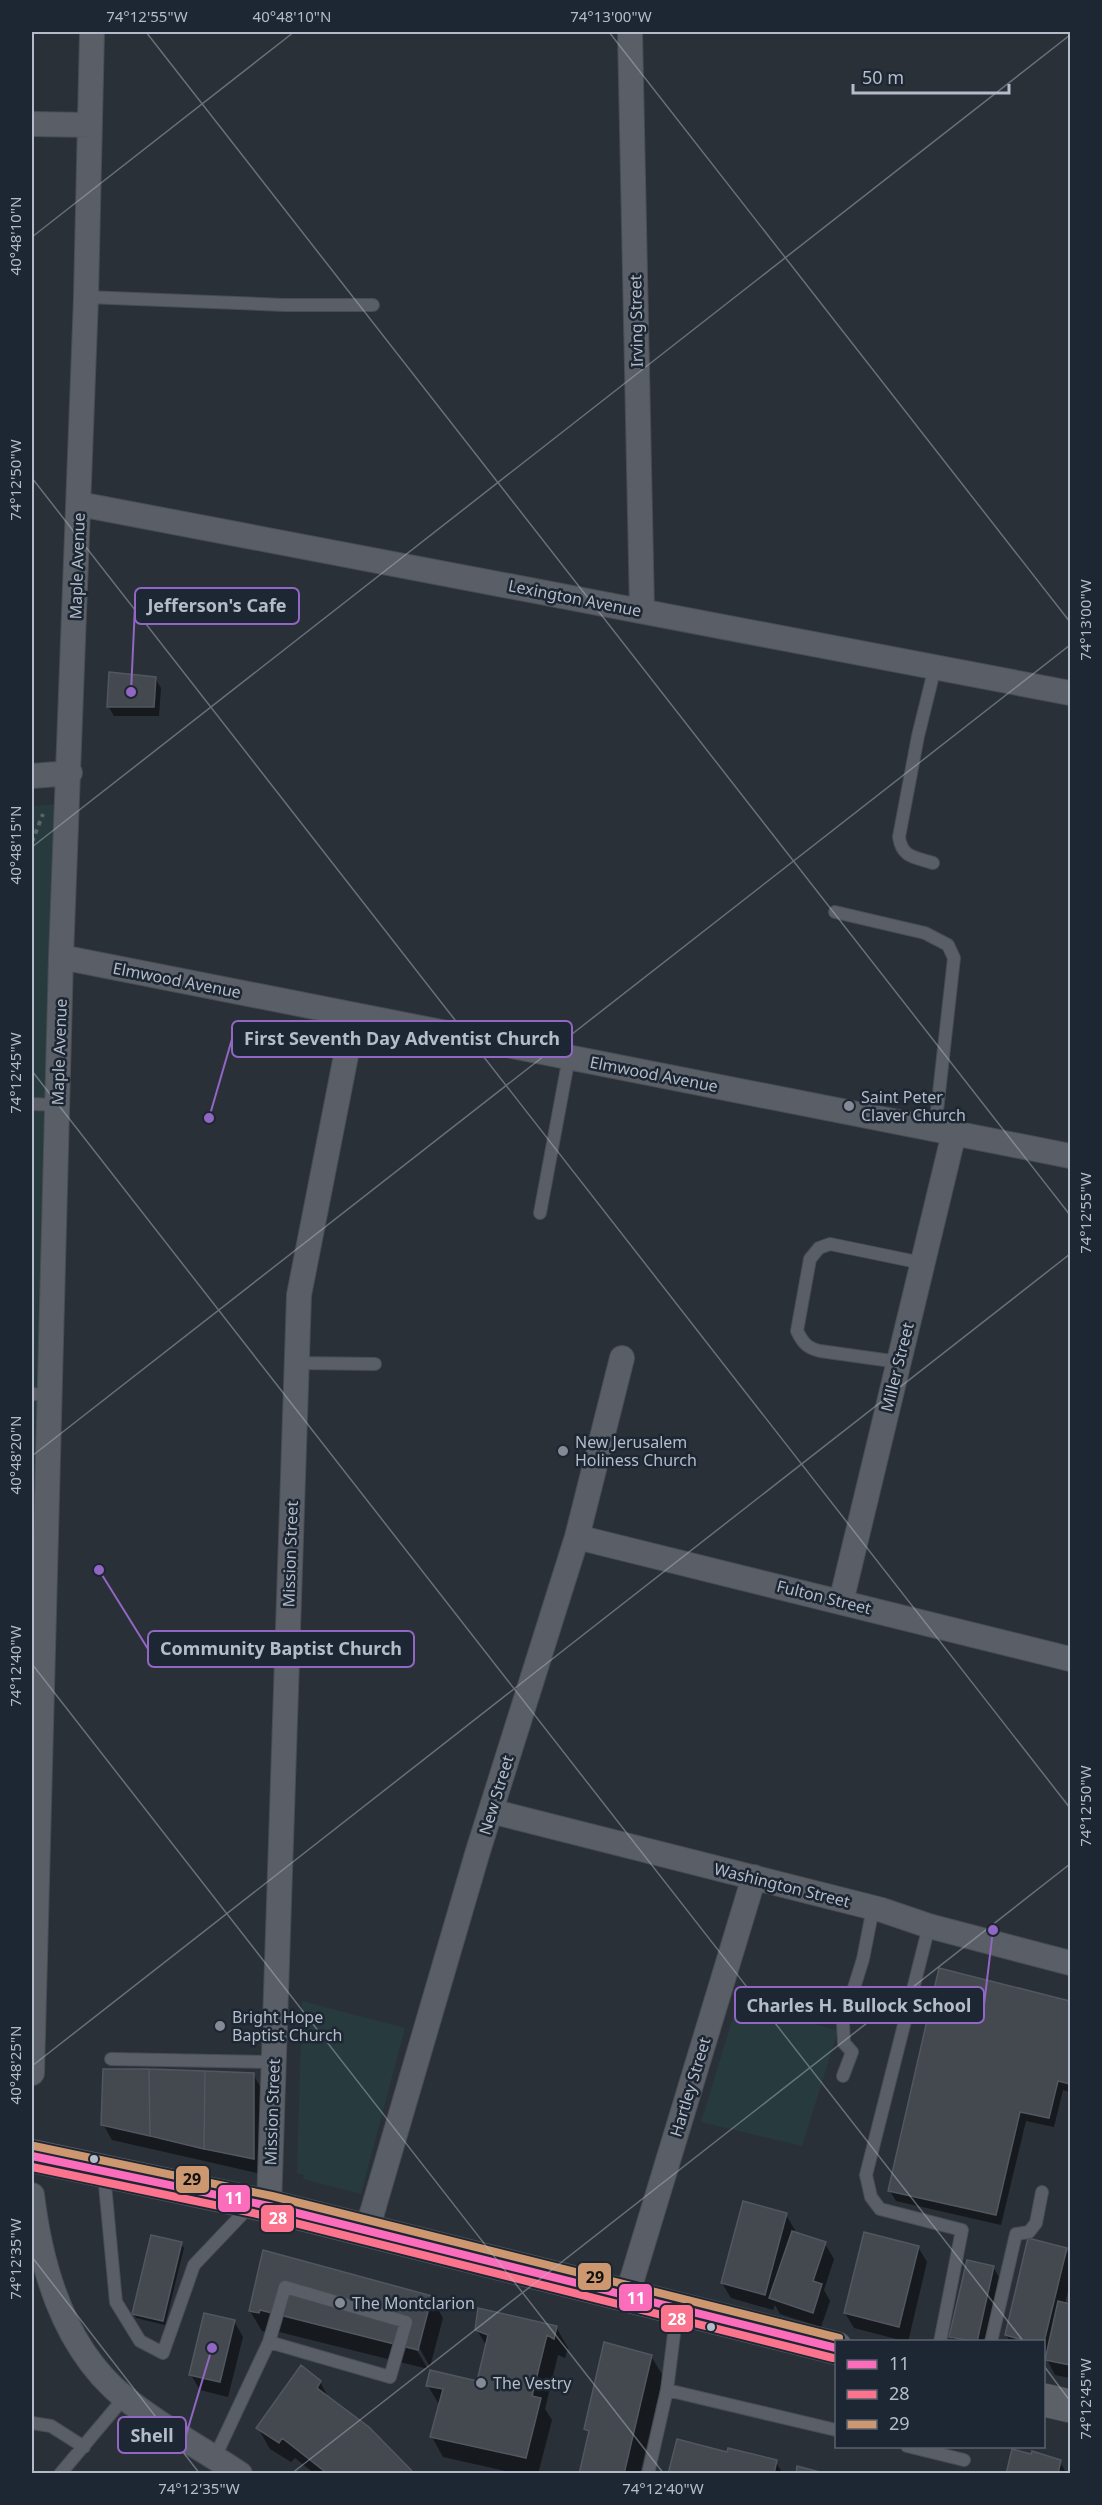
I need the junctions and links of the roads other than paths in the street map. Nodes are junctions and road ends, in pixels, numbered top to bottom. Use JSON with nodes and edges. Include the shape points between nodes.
{"nodes":[{"id":1,"x":92,"y":32,"type":"edge"},
{"id":2,"x":630,"y":32,"type":"edge"},
{"id":3,"x":32,"y":124,"type":"edge"},
{"id":4,"x":90,"y":125,"type":"junction"},
{"id":5,"x":86,"y":297,"type":"junction"},
{"id":6,"x":373,"y":305,"type":"dead end"},
{"id":7,"x":79,"y":504,"type":"junction"},
{"id":8,"x":642,"y":611,"type":"junction"},
{"id":9,"x":935,"y":667,"type":"junction"},
{"id":10,"x":1071,"y":693,"type":"edge"},
{"id":11,"x":70,"y":773,"type":"junction"},
{"id":12,"x":32,"y":776,"type":"edge"},
{"id":13,"x":933,"y":863,"type":"dead end"},
{"id":14,"x":835,"y":912,"type":"dead end"},
{"id":15,"x":61,"y":957,"type":"junction"},
{"id":16,"x":354,"y":1015,"type":"junction"},
{"id":17,"x":569,"y":1057,"type":"junction"},
{"id":18,"x":32,"y":1104,"type":"edge"},
{"id":19,"x":57,"y":1105,"type":"junction"},
{"id":20,"x":944,"y":1131,"type":"junction"},
{"id":21,"x":1071,"y":1156,"type":"edge"},
{"id":22,"x":540,"y":1213,"type":"dead end"},
{"id":23,"x":922,"y":1263,"type":"junction"},
{"id":24,"x":622,"y":1358,"type":"dead end"},
{"id":25,"x":297,"y":1362,"type":"junction"},
{"id":26,"x":898,"y":1362,"type":"junction"},
{"id":27,"x":375,"y":1364,"type":"dead end"},
{"id":28,"x":41,"y":1395,"type":"edge"},
{"id":29,"x":39,"y":1523,"type":"edge"},
{"id":30,"x":577,"y":1537,"type":"junction"},
{"id":31,"x":38,"y":1591,"type":"edge"},
{"id":32,"x":841,"y":1602,"type":"junction"},
{"id":33,"x":1071,"y":1659,"type":"edge"},
{"id":34,"x":491,"y":1811,"type":"junction"},
{"id":35,"x":753,"y":1877,"type":"junction"},
{"id":36,"x":873,"y":1908,"type":"junction"},
{"id":37,"x":928,"y":1926,"type":"junction"},
{"id":38,"x":1071,"y":1963,"type":"edge"},
{"id":39,"x":33,"y":1971,"type":"edge"},
{"id":40,"x":111,"y":2059,"type":"dead end"},
{"id":41,"x":273,"y":2062,"type":"junction"},
{"id":42,"x":32,"y":2073,"type":"edge"},
{"id":43,"x":843,"y":2076,"type":"dead end"},
{"id":44,"x":32,"y":2156,"type":"edge"},
{"id":45,"x":104,"y":2171,"type":"junction"},
{"id":46,"x":1042,"y":2192,"type":"dead end"},
{"id":47,"x":32,"y":2195,"type":"edge"},
{"id":48,"x":261,"y":2204,"type":"junction"},
{"id":49,"x":367,"y":2230,"type":"junction"},
{"id":50,"x":627,"y":2296,"type":"junction"},
{"id":51,"x":678,"y":2308,"type":"junction"},
{"id":52,"x":940,"y":2340,"type":"edge"},
{"id":53,"x":991,"y":2340,"type":"edge"},
{"id":54,"x":269,"y":2342,"type":"junction"},
{"id":55,"x":835,"y":2347,"type":"edge"},
{"id":56,"x":667,"y":2390,"type":"junction"},
{"id":57,"x":124,"y":2398,"type":"junction"},
{"id":58,"x":1045,"y":2400,"type":"edge"},
{"id":59,"x":1071,"y":2406,"type":"edge"},
{"id":60,"x":32,"y":2423,"type":"edge"},
{"id":61,"x":835,"y":2430,"type":"edge"},
{"id":62,"x":84,"y":2447,"type":"junction"},
{"id":63,"x":915,"y":2448,"type":"edge"},
{"id":64,"x":215,"y":2457,"type":"junction"},
{"id":65,"x":964,"y":2460,"type":"dead end"},
{"id":66,"x":60,"y":2473,"type":"edge"},
{"id":67,"x":240,"y":2474,"type":"edge"},
{"id":68,"x":648,"y":2474,"type":"edge"}],
"edges":[{"from":1,"to":4,"type":"street","name":"Maple Avenue"},
{"from":2,"to":8,"type":"street","name":"Irving Street"},
{"from":3,"to":4,"type":"street"},
{"from":4,"to":5,"type":"street","name":"Maple Avenue"},
{"from":5,"to":6,"type":"lane"},
{"from":5,"to":7,"type":"street","name":"Maple Avenue"},
{"from":7,"to":8,"type":"street","name":"Lexington Avenue"},
{"from":7,"to":11,"type":"street","name":"Maple Avenue"},
{"from":8,"to":9,"type":"street","name":"Lexington Avenue"},
{"from":9,"to":10,"type":"street","name":"Lexington Avenue"},
{"from":9,"to":13,"type":"lane","via":[[899,837],[900,848],[907,855]]},
{"from":11,"to":12,"type":"street"},
{"from":11,"to":15,"type":"street","name":"Maple Avenue"},
{"from":14,"to":20,"type":"lane","via":[[926,933],[948,945],[954,958]]},
{"from":15,"to":16,"type":"street","name":"Elmwood Avenue"},
{"from":15,"to":19,"type":"street","name":"Maple Avenue"},
{"from":16,"to":17,"type":"street","name":"Elmwood Avenue"},
{"from":16,"to":25,"type":"street","name":"Mission Street","via":[[299,1295]]},
{"from":17,"to":20,"type":"street","name":"Elmwood Avenue"},
{"from":17,"to":22,"type":"lane"},
{"from":18,"to":19,"type":"lane"},
{"from":19,"to":28,"type":"street","name":"Maple Avenue"},
{"from":20,"to":21,"type":"street","name":"Elmwood Avenue"},
{"from":20,"to":23,"type":"street","name":"Miller Street"},
{"from":23,"to":26,"type":"street","name":"Miller Street"},
{"from":23,"to":26,"type":"lane","via":[[830,1244],[819,1248],[810,1259],[797,1331],[802,1341],[808,1348],[820,1351]]},
{"from":24,"to":30,"type":"street","name":"New Street"},
{"from":25,"to":27,"type":"lane"},
{"from":25,"to":41,"type":"street","name":"Mission Street"},
{"from":26,"to":32,"type":"street","name":"Miller Street"},
{"from":28,"to":29,"type":"street","name":"Maple Avenue"},
{"from":29,"to":31,"type":"street","name":"Maple Avenue"},
{"from":30,"to":32,"type":"street","name":"Fulton Street"},
{"from":30,"to":34,"type":"street","name":"New Street"},
{"from":31,"to":39,"type":"street","name":"Maple Avenue"},
{"from":32,"to":33,"type":"street","name":"Fulton Street"},
{"from":34,"to":35,"type":"street","name":"Washington Street"},
{"from":34,"to":49,"type":"street","name":"New Street"},
{"from":35,"to":36,"type":"street","name":"Washington Street"},
{"from":35,"to":50,"type":"street","name":"Hartley Street"},
{"from":36,"to":37,"type":"street","name":"Washington Street"},
{"from":36,"to":43,"type":"lane","via":[[863,1959],[843,2023],[844,2043],[852,2052]]},
{"from":37,"to":38,"type":"street","name":"Washington Street"},
{"from":37,"to":52,"type":"lane","via":[[866,2175],[871,2197],[880,2209],[962,2230]]},
{"from":39,"to":42,"type":"street","name":"Maple Avenue"},
{"from":40,"to":41,"type":"lane"},
{"from":41,"to":48,"type":"street","name":"Mission Street"},
{"from":44,"to":45,"type":"main road"},
{"from":45,"to":48,"type":"main road"},
{"from":45,"to":48,"type":"lane","via":[[116,2302],[140,2341],[163,2353],[194,2265]]},
{"from":46,"to":53,"type":"lane","via":[[1036,2223],[1029,2232],[1016,2234]]},
{"from":47,"to":57,"type":"street","via":[[40,2249],[59,2307],[85,2354]]},
{"from":48,"to":49,"type":"main road"},
{"from":49,"to":50,"type":"main road"},
{"from":50,"to":51,"type":"main road"},
{"from":51,"to":55,"type":"main road"},
{"from":51,"to":56,"type":"lane"},
{"from":54,"to":54,"type":"lane","via":[[285,2287],[406,2322],[390,2377]]},
{"from":54,"to":64,"type":"lane"},
{"from":56,"to":61,"type":"lane"},
{"from":56,"to":68,"type":"lane"},
{"from":57,"to":62,"type":"lane"},
{"from":57,"to":64,"type":"street"},
{"from":58,"to":59,"type":"main road"},
{"from":60,"to":62,"type":"lane","via":[[51,2426]]},
{"from":62,"to":66,"type":"lane"},
{"from":63,"to":65,"type":"lane"},
{"from":64,"to":67,"type":"street"}]}
